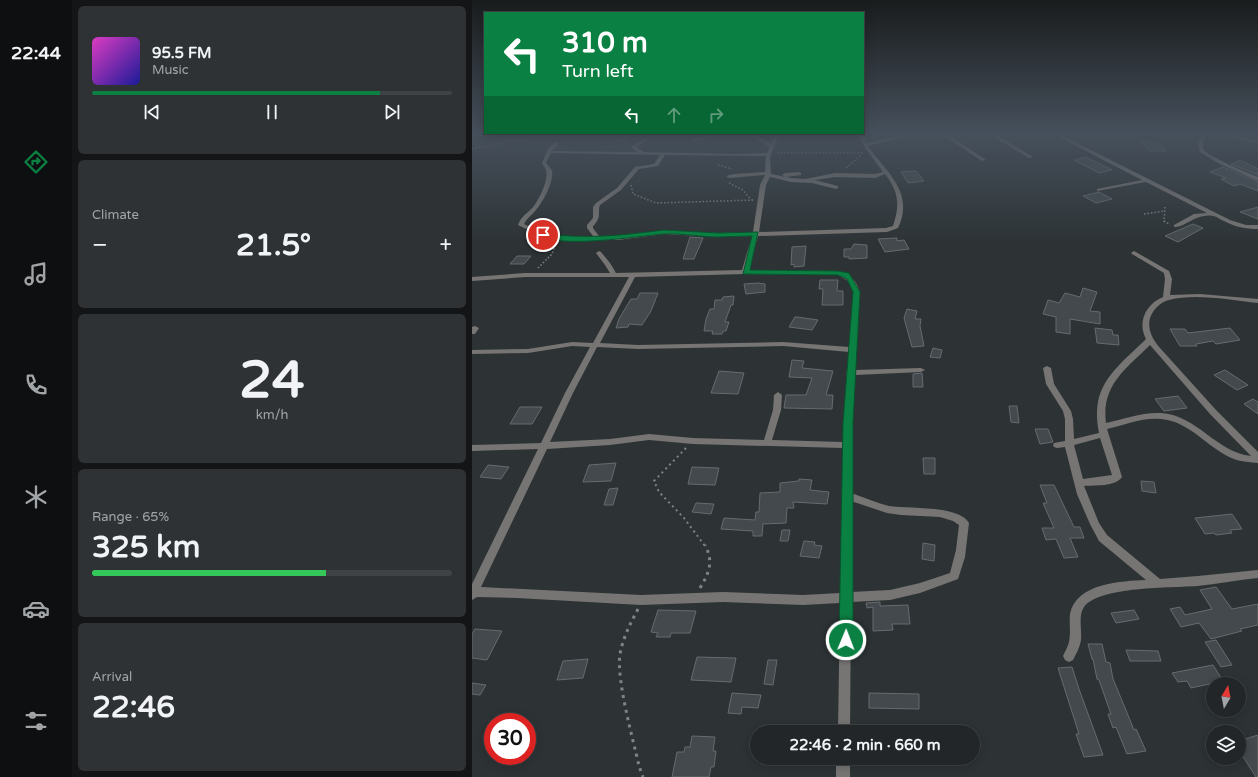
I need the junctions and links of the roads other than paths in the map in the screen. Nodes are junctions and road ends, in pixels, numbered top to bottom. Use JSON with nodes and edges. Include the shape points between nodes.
{"nodes":[{"id":1,"x":549,"y":170,"type":"edge"},
{"id":2,"x":636,"y":170,"type":"edge"},
{"id":3,"x":769,"y":170,"type":"edge"},
{"id":4,"x":1128,"y":170,"type":"edge"},
{"id":5,"x":1238,"y":170,"type":"edge"},
{"id":6,"x":887,"y":172,"type":"joint"},
{"id":7,"x":799,"y":174,"type":"dead end"},
{"id":8,"x":769,"y":175,"type":"junction"},
{"id":9,"x":729,"y":176,"type":"dead end"},
{"id":10,"x":1258,"y":179,"type":"edge"},
{"id":11,"x":807,"y":180,"type":"junction"},
{"id":12,"x":1148,"y":180,"type":"junction"},
{"id":13,"x":836,"y":187,"type":"dead end"},
{"id":14,"x":1099,"y":190,"type":"dead end"},
{"id":15,"x":1215,"y":215,"type":"junction"},
{"id":16,"x":1176,"y":226,"type":"road end"},
{"id":17,"x":1258,"y":226,"type":"edge"},
{"id":18,"x":1251,"y":227,"type":"junction"},
{"id":19,"x":756,"y":233,"type":"junction"},
{"id":20,"x":1258,"y":234,"type":"edge"},
{"id":21,"x":597,"y":238,"type":"junction"},
{"id":22,"x":598,"y":253,"type":"dead end"},
{"id":23,"x":1134,"y":253,"type":"dead end"},
{"id":24,"x":745,"y":272,"type":"junction"},
{"id":25,"x":614,"y":275,"type":"junction"},
{"id":26,"x":633,"y":275,"type":"junction"},
{"id":27,"x":472,"y":279,"type":"edge"},
{"id":28,"x":1167,"y":298,"type":"junction"},
{"id":29,"x":1258,"y":301,"type":"edge"},
{"id":30,"x":1151,"y":339,"type":"junction"},
{"id":31,"x":596,"y":344,"type":"junction"},
{"id":32,"x":853,"y":350,"type":"junction"},
{"id":33,"x":472,"y":352,"type":"edge"},
{"id":34,"x":1047,"y":368,"type":"dead end"},
{"id":35,"x":921,"y":370,"type":"dead end"},
{"id":36,"x":850,"y":373,"type":"junction"},
{"id":37,"x":778,"y":395,"type":"dead end"},
{"id":38,"x":1103,"y":430,"type":"junction"},
{"id":39,"x":767,"y":443,"type":"junction"},
{"id":40,"x":1069,"y":444,"type":"junction"},
{"id":41,"x":848,"y":445,"type":"junction"},
{"id":42,"x":1057,"y":445,"type":"dead end"},
{"id":43,"x":544,"y":446,"type":"junction"},
{"id":44,"x":472,"y":448,"type":"edge"},
{"id":45,"x":1258,"y":458,"type":"edge"},
{"id":46,"x":1079,"y":483,"type":"junction"},
{"id":47,"x":848,"y":500,"type":"junction"},
{"id":48,"x":1258,"y":574,"type":"edge"},
{"id":49,"x":1158,"y":583,"type":"junction"},
{"id":50,"x":473,"y":593,"type":"edge"},
{"id":51,"x":847,"y":597,"type":"junction"},
{"id":52,"x":1069,"y":656,"type":"dead end"},
{"id":53,"x":844,"y":725,"type":"edge"},
{"id":54,"x":843,"y":765,"type":"edge"},
{"id":55,"x":843,"y":777,"type":"edge"}],
"edges":[{"from":1,"to":21,"type":"street","via":[[550,182],[536,208],[528,213],[521,225],[551,237]]},
{"from":2,"to":21,"type":"street","via":[[619,190],[596,207],[596,218],[590,228]]},
{"from":3,"to":8,"type":"street"},
{"from":4,"to":12,"type":"street"},
{"from":5,"to":10,"type":"street"},
{"from":6,"to":11,"type":"street","via":[[875,176],[835,175]]},
{"from":6,"to":19,"type":"street","via":[[899,189],[901,199],[902,209],[896,227],[878,231]]},
{"from":7,"to":8,"type":"street"},
{"from":8,"to":9,"type":"street"},
{"from":8,"to":11,"type":"street","via":[[790,180]]},
{"from":8,"to":19,"type":"street","via":[[763,185]]},
{"from":11,"to":13,"type":"street"},
{"from":12,"to":14,"type":"street"},
{"from":12,"to":15,"type":"street"},
{"from":15,"to":16,"type":"street","via":[[1196,215]]},
{"from":15,"to":18,"type":"street"},
{"from":17,"to":18,"type":"street"},
{"from":18,"to":20,"type":"street"},
{"from":19,"to":21,"type":"street","via":[[718,235],[664,232]]},
{"from":19,"to":24,"type":"street"},
{"from":22,"to":25,"type":"street"},
{"from":23,"to":28,"type":"street","via":[[1167,272]]},
{"from":24,"to":26,"type":"street"},
{"from":24,"to":32,"type":"street","via":[[846,275],[857,292]]},
{"from":25,"to":26,"type":"street"},
{"from":25,"to":27,"type":"street","via":[[525,275]]},
{"from":26,"to":31,"type":"street"},
{"from":28,"to":29,"type":"street","via":[[1206,297]]},
{"from":28,"to":30,"type":"street","via":[[1157,303],[1147,314],[1145,325]]},
{"from":30,"to":38,"type":"street","via":[[1110,381],[1101,402]]},
{"from":30,"to":45,"type":"street","via":[[1196,394]]},
{"from":31,"to":32,"type":"street","via":[[645,347],[783,344]]},
{"from":31,"to":33,"type":"street","via":[[572,344],[528,351]]},
{"from":31,"to":43,"type":"street"},
{"from":32,"to":36,"type":"street"},
{"from":34,"to":40,"type":"street","via":[[1050,384],[1067,411]]},
{"from":35,"to":36,"type":"street"},
{"from":36,"to":41,"type":"street"},
{"from":37,"to":39,"type":"street","via":[[778,410]]},
{"from":38,"to":40,"type":"street"},
{"from":38,"to":45,"type":"street","via":[[1148,417],[1169,417],[1195,428],[1223,450],[1236,456]]},
{"from":38,"to":46,"type":"street","via":[[1117,477],[1111,480]]},
{"from":39,"to":41,"type":"street"},
{"from":39,"to":43,"type":"street","via":[[649,437]]},
{"from":40,"to":42,"type":"street"},
{"from":40,"to":46,"type":"street"},
{"from":41,"to":47,"type":"street"},
{"from":43,"to":44,"type":"street"},
{"from":43,"to":50,"type":"street"},
{"from":46,"to":49,"type":"street","via":[[1090,514],[1103,538]]},
{"from":47,"to":51,"type":"street"},
{"from":47,"to":51,"type":"street","via":[[854,498],[901,512],[953,516],[964,523],[954,576],[890,595]]},
{"from":48,"to":49,"type":"street"},
{"from":49,"to":52,"type":"street","via":[[1102,590],[1087,596],[1077,610],[1075,639]]},
{"from":50,"to":51,"type":"street","via":[[641,600],[755,597],[803,600]]},
{"from":51,"to":53,"type":"street"},
{"from":54,"to":55,"type":"street"}]}
